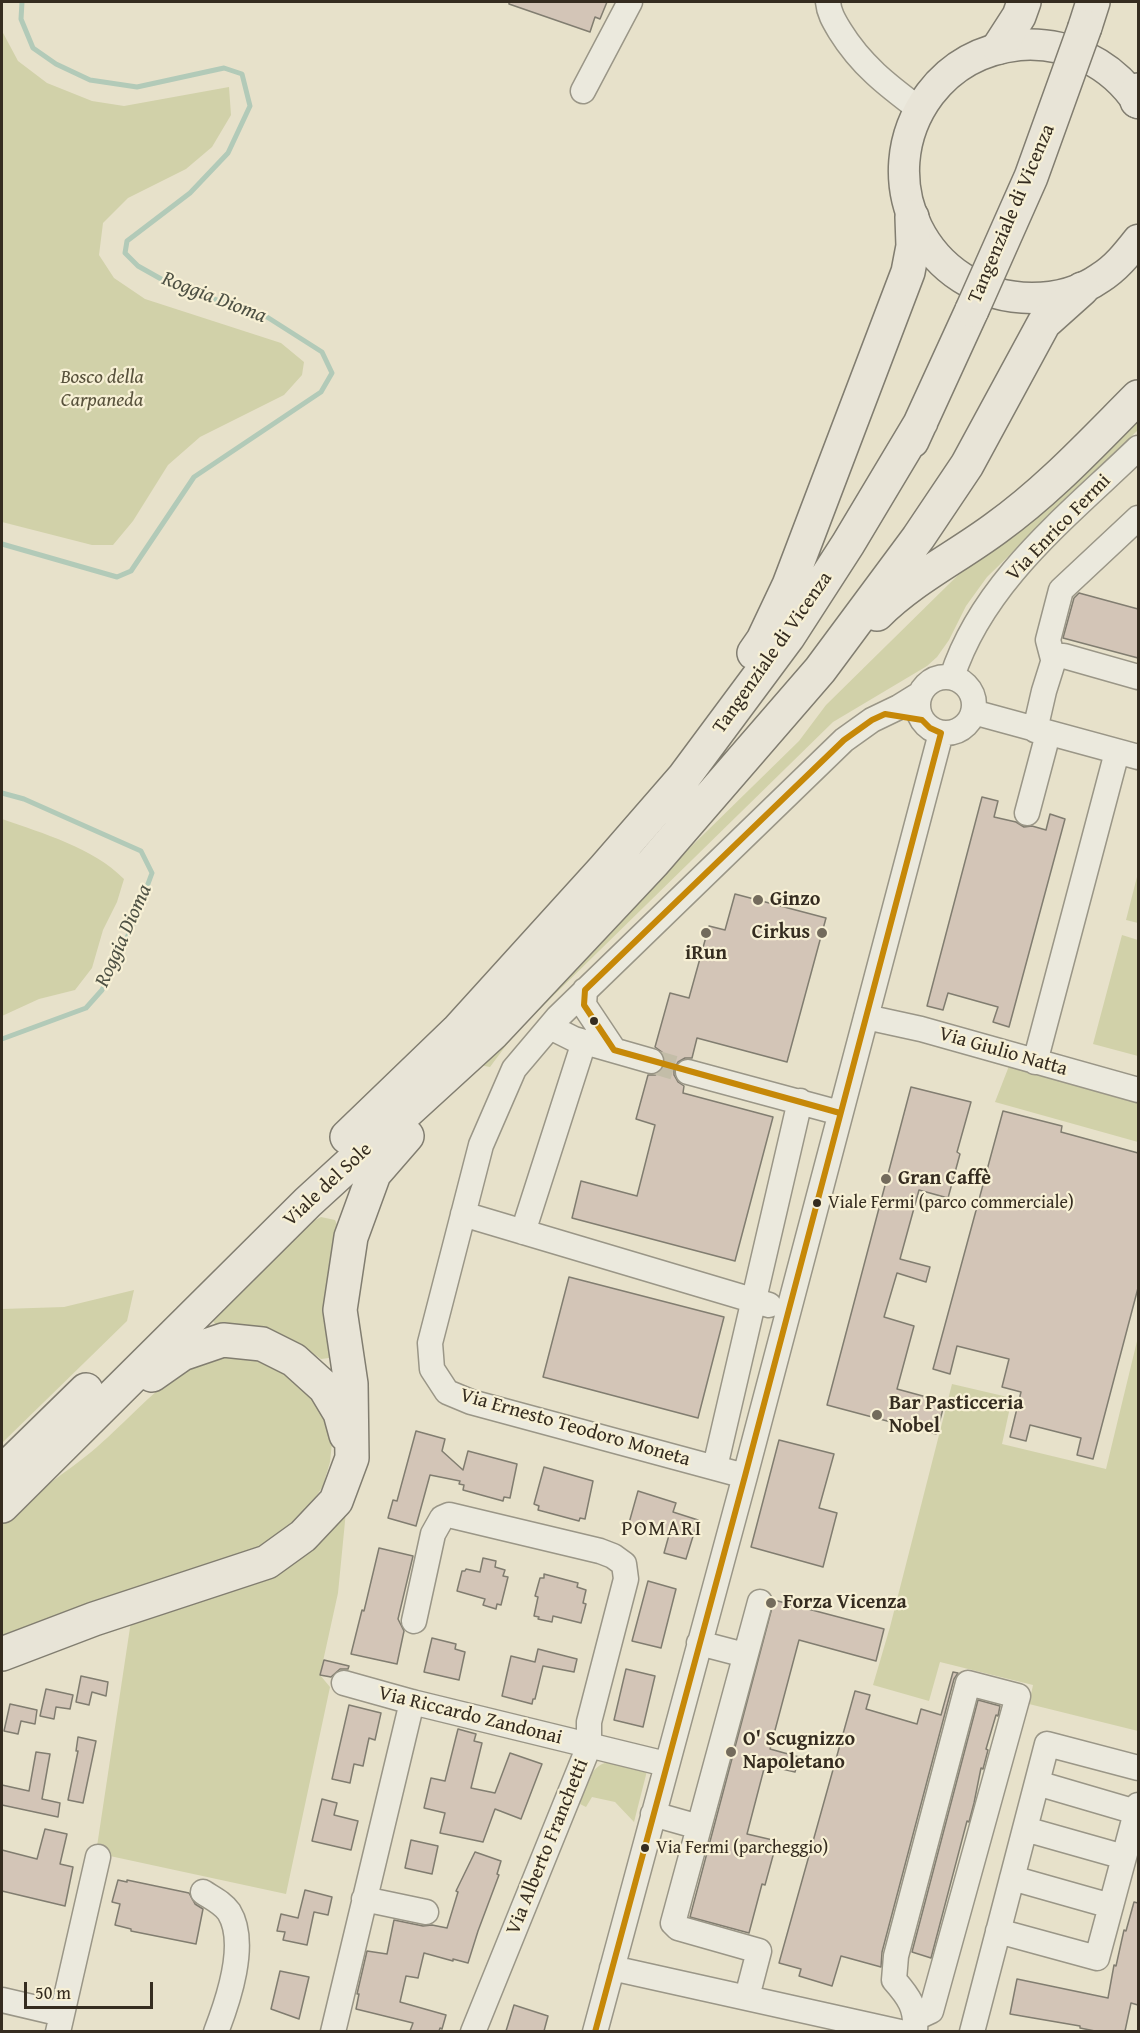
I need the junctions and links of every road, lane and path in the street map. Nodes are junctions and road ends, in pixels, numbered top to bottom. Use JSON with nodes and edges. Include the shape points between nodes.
{"nodes":[{"id":1,"x":630,"y":2,"type":"edge"},
{"id":2,"x":828,"y":2,"type":"edge"},
{"id":3,"x":1024,"y":2,"type":"edge"},
{"id":4,"x":1089,"y":14,"type":"edge"},
{"id":5,"x":999,"y":47,"type":"junction"},
{"id":6,"x":583,"y":91,"type":"dead end"},
{"id":7,"x":1138,"y":98,"type":"edge"},
{"id":8,"x":919,"y":109,"type":"junction"},
{"id":9,"x":912,"y":217,"type":"junction"},
{"id":10,"x":1138,"y":240,"type":"edge"},
{"id":11,"x":1127,"y":261,"type":"edge"},
{"id":12,"x":1082,"y":289,"type":"junction"},
{"id":13,"x":1138,"y":396,"type":"edge"},
{"id":14,"x":921,"y":422,"type":"junction"},
{"id":15,"x":1138,"y":448,"type":"edge"},
{"id":16,"x":1138,"y":518,"type":"edge"},
{"id":17,"x":1053,"y":658,"type":"junction"},
{"id":18,"x":820,"y":670,"type":"junction"},
{"id":19,"x":1138,"y":676,"type":"edge"},
{"id":20,"x":952,"y":677,"type":"junction"},
{"id":21,"x":920,"y":694,"type":"junction"},
{"id":22,"x":973,"y":712,"type":"junction"},
{"id":23,"x":885,"y":714,"type":"junction"},
{"id":24,"x":932,"y":726,"type":"junction"},
{"id":25,"x":1042,"y":732,"type":"junction"},
{"id":26,"x":1128,"y":755,"type":"edge"},
{"id":27,"x":1027,"y":813,"type":"dead end"},
{"id":28,"x":652,"y":863,"type":"junction"},
{"id":29,"x":604,"y":868,"type":"junction"},
{"id":30,"x":585,"y":990,"type":"junction"},
{"id":31,"x":866,"y":1017,"type":"junction"},
{"id":32,"x":550,"y":1027,"type":"junction"},
{"id":33,"x":493,"y":1033,"type":"junction"},
{"id":34,"x":584,"y":1042,"type":"junction"},
{"id":35,"x":614,"y":1050,"type":"junction"},
{"id":36,"x":651,"y":1061,"type":"tunnel mouth"},
{"id":37,"x":1035,"y":1062,"type":"junction"},
{"id":38,"x":688,"y":1072,"type":"tunnel mouth"},
{"id":39,"x":1138,"y":1090,"type":"edge"},
{"id":40,"x":800,"y":1101,"type":"junction"},
{"id":41,"x":840,"y":1113,"type":"junction"},
{"id":42,"x":464,"y":1214,"type":"junction"},
{"id":43,"x":523,"y":1232,"type":"junction"},
{"id":44,"x":754,"y":1301,"type":"junction"},
{"id":45,"x":787,"y":1310,"type":"junction"},
{"id":46,"x":87,"y":1421,"type":"junction"},
{"id":47,"x":351,"y":1458,"type":"junction"},
{"id":48,"x":715,"y":1467,"type":"junction"},
{"id":49,"x":2,"y":1472,"type":"edge"},
{"id":50,"x":745,"y":1476,"type":"junction"},
{"id":51,"x":2,"y":1506,"type":"edge"},
{"id":52,"x":760,"y":1602,"type":"dead end"},
{"id":53,"x":414,"y":1621,"type":"dead end"},
{"id":54,"x":699,"y":1643,"type":"junction"},
{"id":55,"x":2,"y":1654,"type":"edge"},
{"id":56,"x":745,"y":1655,"type":"junction"},
{"id":57,"x":344,"y":1683,"type":"dead end"},
{"id":58,"x":412,"y":1702,"type":"junction"},
{"id":59,"x":589,"y":1746,"type":"junction"},
{"id":60,"x":666,"y":1764,"type":"junction"},
{"id":61,"x":1138,"y":1768,"type":"edge"},
{"id":62,"x":1037,"y":1784,"type":"junction"},
{"id":63,"x":1137,"y":1808,"type":"edge"},
{"id":64,"x":653,"y":1814,"type":"junction"},
{"id":65,"x":699,"y":1827,"type":"junction"},
{"id":66,"x":1025,"y":1829,"type":"junction"},
{"id":67,"x":98,"y":1857,"type":"dead end"},
{"id":68,"x":1125,"y":1857,"type":"junction"},
{"id":69,"x":1012,"y":1878,"type":"junction"},
{"id":70,"x":203,"y":1893,"type":"dead end"},
{"id":71,"x":364,"y":1899,"type":"junction"},
{"id":72,"x":1111,"y":1906,"type":"junction"},
{"id":73,"x":426,"y":1912,"type":"dead end"},
{"id":74,"x":998,"y":1931,"type":"junction"},
{"id":75,"x":612,"y":1968,"type":"junction"},
{"id":76,"x":747,"y":1997,"type":"junction"},
{"id":77,"x":2,"y":2000,"type":"edge"},
{"id":78,"x":60,"y":2023,"type":"edge"},
{"id":79,"x":910,"y":2027,"type":"edge"},
{"id":80,"x":216,"y":2031,"type":"edge"},
{"id":81,"x":333,"y":2031,"type":"edge"},
{"id":82,"x":473,"y":2031,"type":"edge"},
{"id":83,"x":595,"y":2031,"type":"edge"},
{"id":84,"x":972,"y":2031,"type":"edge"}],
"edges":[{"from":1,"to":6,"type":"street"},
{"from":2,"to":8,"type":"street","via":[[828,12],[853,53]]},
{"from":3,"to":5,"type":"highway"},
{"from":4,"to":14,"type":"highway","name":"Tangenziale di Vicenza","bridge":true,"via":[[1031,177]]},
{"from":5,"to":7,"type":"main road","via":[[1038,44],[1077,52],[1111,72]]},
{"from":5,"to":8,"type":"main road","via":[[967,60],[940,81]]},
{"from":8,"to":9,"type":"main road","via":[[908,134],[903,162],[904,190]]},
{"from":9,"to":12,"type":"main road","via":[[936,256],[952,272],[981,289],[1015,298],[1049,298]]},
{"from":9,"to":29,"type":"highway","via":[[913,246],[908,272],[789,585],[763,640]]},
{"from":10,"to":11,"type":"main road"},
{"from":11,"to":12,"type":"main road"},
{"from":12,"to":18,"type":"highway","via":[[1044,323],[967,465]]},
{"from":13,"to":18,"type":"highway","via":[[1052,482],[996,528],[889,603]]},
{"from":14,"to":28,"type":"highway","name":"Tangenziale di Vicenza","via":[[862,546],[789,670]]},
{"from":14,"to":29,"type":"highway","name":"Tangenziale di Vicenza","via":[[788,637],[684,777]]},
{"from":15,"to":20,"type":"street","name":"Via Enrico Fermi","via":[[1023,560],[984,609],[961,650]]},
{"from":16,"to":17,"type":"street","via":[[1061,590],[1048,640]]},
{"from":17,"to":19,"type":"street","via":[[1064,656]]},
{"from":17,"to":25,"type":"street"},
{"from":18,"to":28,"type":"highway"},
{"from":20,"to":21,"type":"street","name":"Via Ernesto Teodoro Moneta","via":[[930,681]]},
{"from":20,"to":22,"type":"street","via":[[972,694]]},
{"from":21,"to":23,"type":"street","name":"Via Ernesto Teodoro Moneta"},
{"from":21,"to":24,"type":"street","via":[[918,707]]},
{"from":22,"to":24,"type":"street","via":[[964,726],[949,733]]},
{"from":22,"to":25,"type":"street"},
{"from":23,"to":24,"type":"street"},
{"from":23,"to":30,"type":"street","name":"Via Ernesto Teodoro Moneta","via":[[844,740]]},
{"from":24,"to":31,"type":"street"},
{"from":25,"to":26,"type":"street"},
{"from":25,"to":27,"type":"street"},
{"from":26,"to":37,"type":"street"},
{"from":28,"to":33,"type":"highway","name":"Viale del Sole"},
{"from":29,"to":49,"type":"highway","name":"Viale del Sole","via":[[456,1031]]},
{"from":30,"to":32,"type":"street","name":"Via Ernesto Teodoro Moneta"},
{"from":30,"to":35,"type":"street","via":[[584,1005]]},
{"from":31,"to":37,"type":"street","name":"Via Giulio Natta"},
{"from":31,"to":41,"type":"street"},
{"from":32,"to":34,"type":"street"},
{"from":32,"to":42,"type":"street","name":"Via Ernesto Teodoro Moneta","via":[[514,1069],[481,1145]]},
{"from":33,"to":46,"type":"highway","name":"Viale del Sole","via":[[308,1202]]},
{"from":33,"to":47,"type":"highway","via":[[374,1174],[351,1237],[340,1311],[351,1384]]},
{"from":34,"to":35,"type":"street"},
{"from":34,"to":43,"type":"street"},
{"from":35,"to":36,"type":"street"},
{"from":37,"to":39,"type":"street","name":"Via Giulio Natta"},
{"from":38,"to":40,"type":"street"},
{"from":40,"to":41,"type":"street"},
{"from":40,"to":44,"type":"street"},
{"from":41,"to":45,"type":"street"},
{"from":42,"to":43,"type":"street"},
{"from":42,"to":48,"type":"street","name":"Via Ernesto Teodoro Moneta","via":[[430,1343],[432,1369],[447,1392]]},
{"from":43,"to":44,"type":"street"},
{"from":44,"to":45,"type":"street"},
{"from":44,"to":48,"type":"street"},
{"from":45,"to":50,"type":"street"},
{"from":46,"to":47,"type":"highway","via":[[182,1354],[223,1340],[262,1344],[294,1360],[325,1388],[340,1413]]},
{"from":46,"to":51,"type":"highway","name":"Viale del Sole"},
{"from":47,"to":55,"type":"highway","via":[[336,1501],[303,1536],[267,1562]]},
{"from":48,"to":50,"type":"street","name":"Via Ernesto Teodoro Moneta"},
{"from":50,"to":54,"type":"street"},
{"from":52,"to":56,"type":"street"},
{"from":53,"to":59,"type":"street","name":"Via Alberto Franchetti","via":[[433,1534],[442,1518],[449,1515],[613,1556],[624,1564],[626,1579],[589,1722]]},
{"from":54,"to":56,"type":"street"},
{"from":54,"to":60,"type":"street"},
{"from":56,"to":65,"type":"street"},
{"from":57,"to":58,"type":"street","name":"Via Riccardo Zandonai"},
{"from":58,"to":59,"type":"street","name":"Via Riccardo Zandonai"},
{"from":58,"to":71,"type":"street"},
{"from":59,"to":60,"type":"street","name":"Via Riccardo Zandonai"},
{"from":59,"to":82,"type":"street","name":"Via Alberto Franchetti"},
{"from":60,"to":64,"type":"street"},
{"from":61,"to":62,"type":"street","via":[[1047,1744]]},
{"from":62,"to":63,"type":"street"},
{"from":62,"to":66,"type":"street"},
{"from":63,"to":68,"type":"street"},
{"from":64,"to":65,"type":"street"},
{"from":64,"to":75,"type":"street"},
{"from":65,"to":76,"type":"street","via":[[673,1923],[678,1928],[759,1951]]},
{"from":66,"to":68,"type":"street"},
{"from":66,"to":69,"type":"street"},
{"from":67,"to":78,"type":"street"},
{"from":68,"to":72,"type":"street"},
{"from":69,"to":72,"type":"street"},
{"from":69,"to":74,"type":"street"},
{"from":70,"to":80,"type":"street","via":[[228,1911],[235,1924],[237,1948],[229,1999]]},
{"from":71,"to":73,"type":"street"},
{"from":71,"to":81,"type":"street"},
{"from":72,"to":74,"type":"street","via":[[1097,1958]]},
{"from":74,"to":84,"type":"street"},
{"from":75,"to":76,"type":"street"},
{"from":75,"to":83,"type":"street"},
{"from":76,"to":79,"type":"street"},
{"from":77,"to":78,"type":"street"},
{"from":79,"to":79,"type":"street","via":[[909,1997],[894,1980],[896,1956],[968,1683],[1018,1696],[931,2011]]}]}
